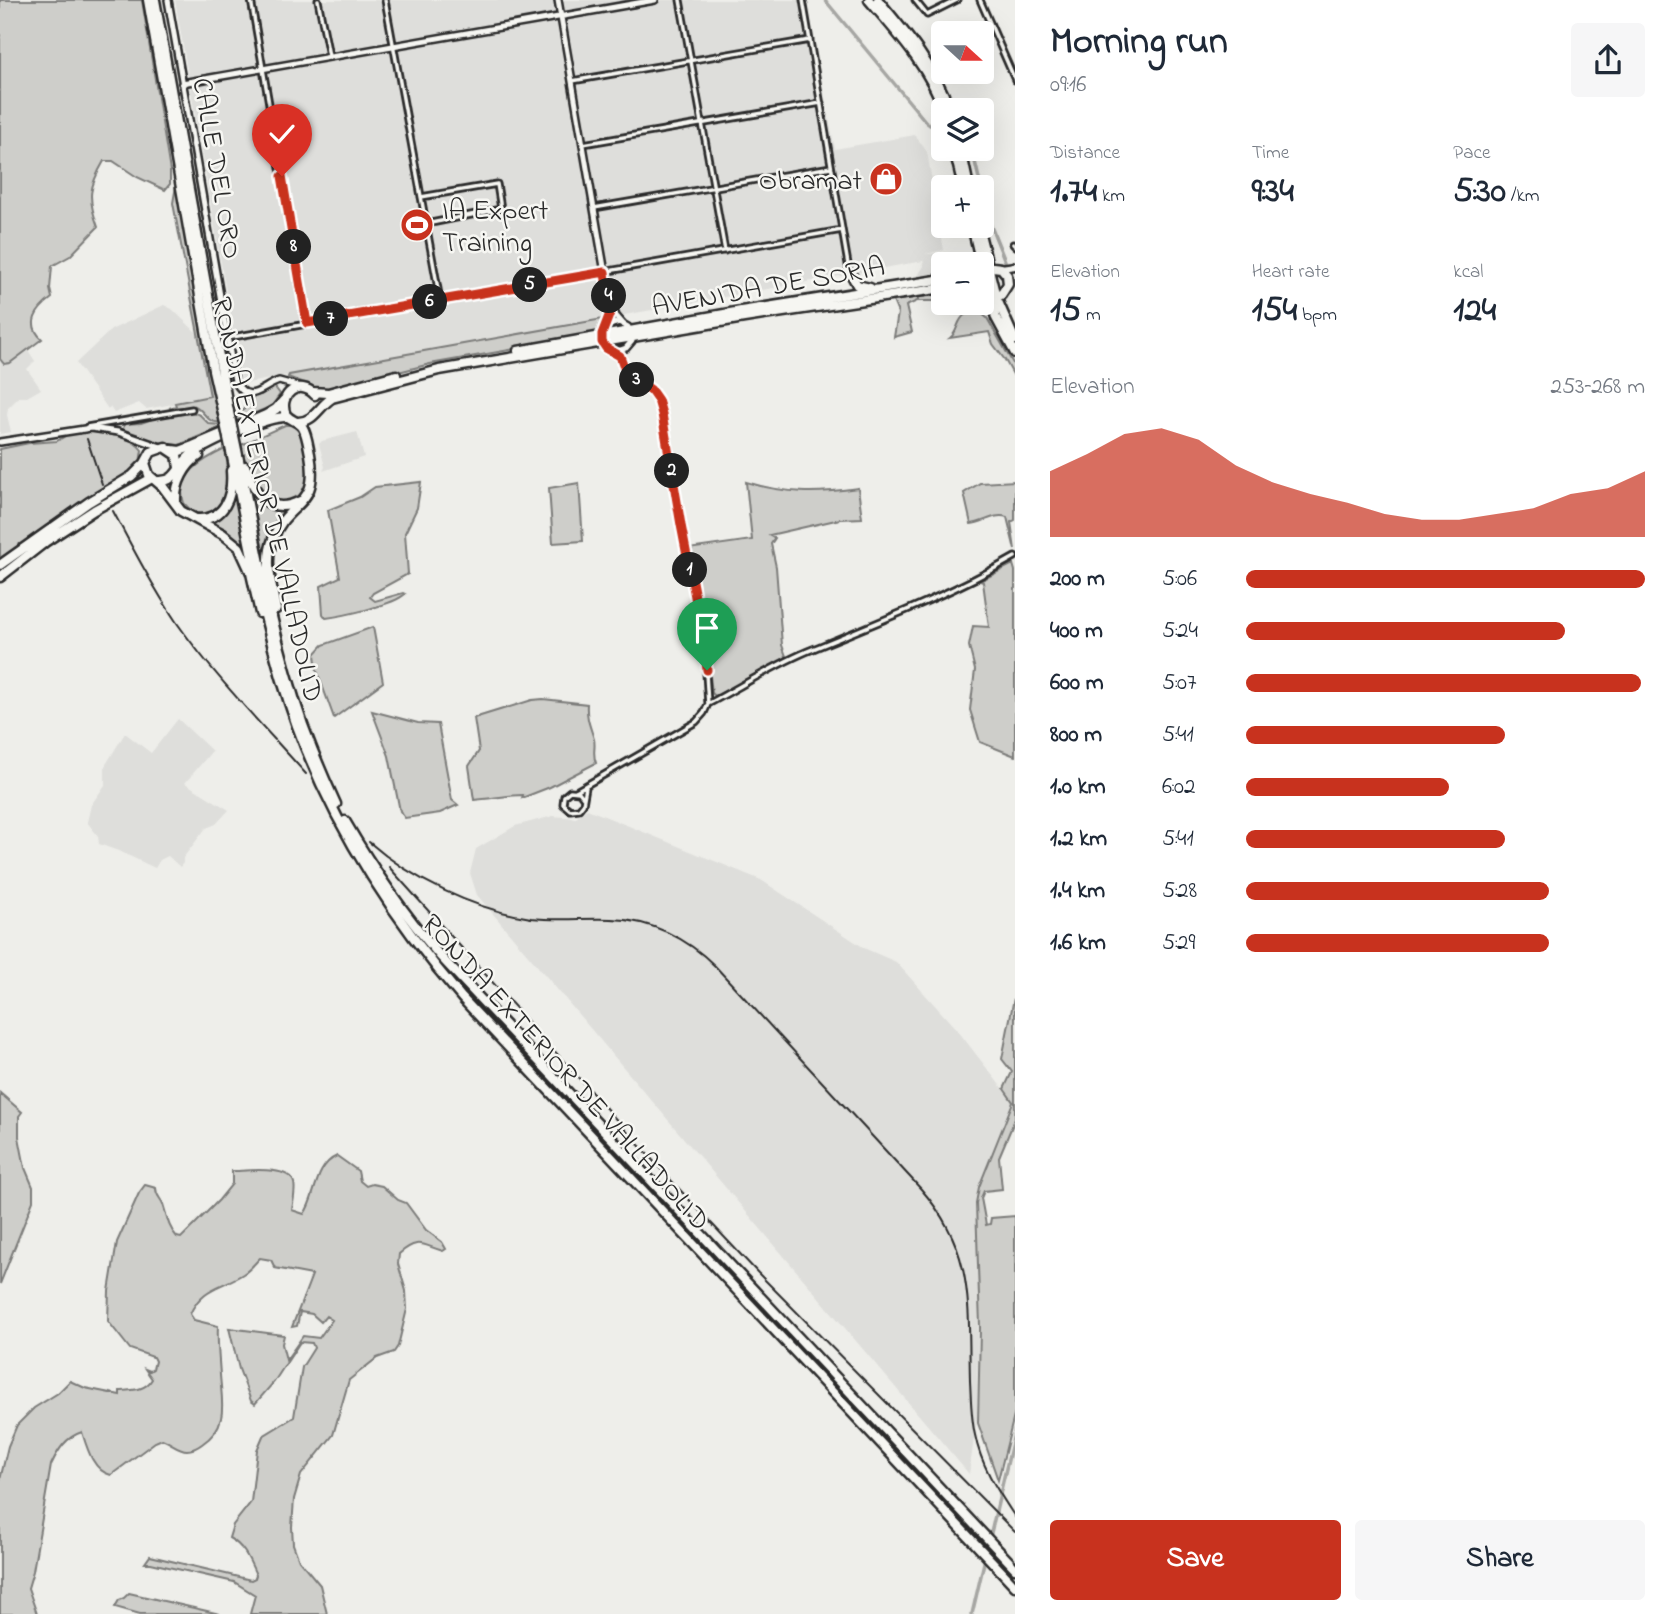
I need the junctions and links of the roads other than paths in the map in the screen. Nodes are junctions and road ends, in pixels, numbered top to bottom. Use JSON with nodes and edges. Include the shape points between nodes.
{"nodes":[{"id":1,"x":168,"y":0,"type":"edge"},
{"id":2,"x":251,"y":0,"type":"edge"},
{"id":3,"x":318,"y":0,"type":"edge"},
{"id":4,"x":386,"y":0,"type":"edge"},
{"id":5,"x":558,"y":0,"type":"edge"},
{"id":6,"x":655,"y":0,"type":"edge"},
{"id":7,"x":680,"y":0,"type":"edge"},
{"id":8,"x":803,"y":0,"type":"edge"},
{"id":9,"x":869,"y":0,"type":"edge"},
{"id":10,"x":880,"y":0,"type":"edge"},
{"id":11,"x":915,"y":0,"type":"edge"},
{"id":12,"x":957,"y":0,"type":"edge"},
{"id":13,"x":980,"y":0,"type":"edge"},
{"id":14,"x":154,"y":1,"type":"edge"},
{"id":15,"x":950,"y":2,"type":"edge"},
{"id":16,"x":561,"y":17,"type":"junction"},
{"id":17,"x":810,"y":40,"type":"junction"},
{"id":18,"x":394,"y":45,"type":"junction"},
{"id":19,"x":329,"y":57,"type":"junction"},
{"id":20,"x":691,"y":61,"type":"junction"},
{"id":21,"x":263,"y":68,"type":"junction"},
{"id":22,"x":1015,"y":80,"type":"edge"},
{"id":23,"x":572,"y":81,"type":"junction"},
{"id":24,"x":182,"y":83,"type":"junction"},
{"id":25,"x":939,"y":98,"type":"edge"},
{"id":26,"x":945,"y":98,"type":"edge"},
{"id":27,"x":821,"y":103,"type":"junction"},
{"id":28,"x":702,"y":124,"type":"junction"},
{"id":29,"x":583,"y":144,"type":"junction"},
{"id":30,"x":831,"y":167,"type":"junction"},
{"id":31,"x":713,"y":187,"type":"junction"},
{"id":32,"x":421,"y":197,"type":"junction"},
{"id":33,"x":594,"y":208,"type":"junction"},
{"id":34,"x":426,"y":225,"type":"junction"},
{"id":35,"x":842,"y":230,"type":"junction"},
{"id":36,"x":976,"y":238,"type":"edge"},
{"id":37,"x":979,"y":238,"type":"edge"},
{"id":38,"x":979,"y":245,"type":"junction"},
{"id":39,"x":724,"y":251,"type":"junction"},
{"id":40,"x":977,"y":252,"type":"edge"},
{"id":41,"x":982,"y":252,"type":"edge"},
{"id":42,"x":982,"y":252,"type":"edge"},
{"id":43,"x":994,"y":266,"type":"edge"},
{"id":44,"x":1015,"y":266,"type":"edge"},
{"id":45,"x":994,"y":269,"type":"edge"},
{"id":46,"x":605,"y":272,"type":"junction"},
{"id":47,"x":850,"y":272,"type":"junction"},
{"id":48,"x":931,"y":281,"type":"edge"},
{"id":49,"x":1010,"y":284,"type":"edge"},
{"id":50,"x":901,"y":286,"type":"junction"},
{"id":51,"x":931,"y":290,"type":"edge"},
{"id":52,"x":994,"y":294,"type":"edge"},
{"id":53,"x":609,"y":296,"type":"junction"},
{"id":54,"x":816,"y":299,"type":"junction"},
{"id":55,"x":440,"y":300,"type":"junction"},
{"id":56,"x":994,"y":310,"type":"edge"},
{"id":57,"x":994,"y":310,"type":"edge"},
{"id":58,"x":1000,"y":319,"type":"junction"},
{"id":59,"x":307,"y":323,"type":"junction"},
{"id":60,"x":629,"y":330,"type":"junction"},
{"id":61,"x":601,"y":334,"type":"junction"},
{"id":62,"x":227,"y":338,"type":"junction"},
{"id":63,"x":1015,"y":340,"type":"edge"},
{"id":64,"x":622,"y":353,"type":"junction"},
{"id":65,"x":1015,"y":354,"type":"edge"},
{"id":66,"x":273,"y":383,"type":"junction"},
{"id":67,"x":301,"y":387,"type":"junction"},
{"id":68,"x":313,"y":392,"type":"junction"},
{"id":69,"x":285,"y":398,"type":"junction"},
{"id":70,"x":192,"y":409,"type":"dead end"},
{"id":71,"x":318,"y":410,"type":"junction"},
{"id":72,"x":288,"y":417,"type":"junction"},
{"id":73,"x":312,"y":418,"type":"junction"},
{"id":74,"x":267,"y":420,"type":"junction"},
{"id":75,"x":119,"y":421,"type":"junction"},
{"id":76,"x":298,"y":422,"type":"junction"},
{"id":77,"x":86,"y":428,"type":"junction"},
{"id":78,"x":118,"y":432,"type":"junction"},
{"id":79,"x":307,"y":439,"type":"junction"},
{"id":80,"x":139,"y":441,"type":"junction"},
{"id":81,"x":0,"y":442,"type":"edge"},
{"id":82,"x":161,"y":447,"type":"junction"},
{"id":83,"x":172,"y":450,"type":"junction"},
{"id":84,"x":234,"y":451,"type":"junction"},
{"id":85,"x":145,"y":461,"type":"junction"},
{"id":86,"x":179,"y":468,"type":"junction"},
{"id":87,"x":155,"y":480,"type":"junction"},
{"id":88,"x":170,"y":480,"type":"junction"},
{"id":89,"x":307,"y":494,"type":"junction"},
{"id":90,"x":171,"y":495,"type":"junction"},
{"id":91,"x":176,"y":504,"type":"junction"},
{"id":92,"x":192,"y":519,"type":"junction"},
{"id":93,"x":1015,"y":557,"type":"edge"},
{"id":94,"x":0,"y":565,"type":"edge"},
{"id":95,"x":0,"y":577,"type":"edge"},
{"id":96,"x":272,"y":645,"type":"junction"},
{"id":97,"x":283,"y":657,"type":"junction"},
{"id":98,"x":708,"y":704,"type":"junction"},
{"id":99,"x":586,"y":786,"type":"junction"},
{"id":100,"x":576,"y":791,"type":"junction"},
{"id":101,"x":583,"y":797,"type":"junction"},
{"id":102,"x":1015,"y":1568,"type":"edge"},
{"id":103,"x":1015,"y":1586,"type":"edge"}],
"edges":[{"from":1,"to":24,"type":"street","name":"CALLE DEL ORO"},
{"from":2,"to":21,"type":"street"},
{"from":3,"to":19,"type":"street"},
{"from":4,"to":18,"type":"street"},
{"from":5,"to":16,"type":"street"},
{"from":6,"to":16,"type":"street"},
{"from":7,"to":20,"type":"street"},
{"from":8,"to":17,"type":"street"},
{"from":9,"to":25,"type":"highway","via":[[915,55]]},
{"from":10,"to":26,"type":"highway","via":[[922,55]]},
{"from":11,"to":15,"type":"street","via":[[927,15]]},
{"from":12,"to":15,"type":"street"},
{"from":13,"to":22,"type":"street"},
{"from":14,"to":84,"type":"highway","name":"RONDA EXTERIOR DE VALLADOLID","bridge":true,"via":[[213,370]]},
{"from":16,"to":18,"type":"street"},
{"from":16,"to":23,"type":"street"},
{"from":17,"to":20,"type":"street"},
{"from":17,"to":27,"type":"street"},
{"from":18,"to":19,"type":"street"},
{"from":18,"to":32,"type":"street"},
{"from":19,"to":21,"type":"street"},
{"from":20,"to":23,"type":"street"},
{"from":20,"to":28,"type":"street"},
{"from":21,"to":24,"type":"street"},
{"from":21,"to":59,"type":"street"},
{"from":23,"to":29,"type":"street"},
{"from":24,"to":62,"type":"street","name":"CALLE DEL ORO"},
{"from":27,"to":28,"type":"street"},
{"from":27,"to":30,"type":"street"},
{"from":28,"to":29,"type":"street"},
{"from":28,"to":31,"type":"street"},
{"from":29,"to":33,"type":"street"},
{"from":30,"to":31,"type":"street"},
{"from":30,"to":35,"type":"street"},
{"from":31,"to":33,"type":"street"},
{"from":31,"to":39,"type":"street"},
{"from":32,"to":34,"type":"street"},
{"from":32,"to":34,"type":"street","via":[[497,184],[502,209]]},
{"from":33,"to":46,"type":"street"},
{"from":34,"to":55,"type":"street"},
{"from":35,"to":39,"type":"street"},
{"from":35,"to":47,"type":"street"},
{"from":36,"to":38,"type":"highway"},
{"from":37,"to":38,"type":"highway"},
{"from":38,"to":40,"type":"highway"},
{"from":38,"to":41,"type":"highway"},
{"from":38,"to":42,"type":"highway"},
{"from":39,"to":46,"type":"street"},
{"from":43,"to":44,"type":"main road"},
{"from":45,"to":49,"type":"highway","via":[[1007,275]]},
{"from":46,"to":53,"type":"street"},
{"from":46,"to":55,"type":"street"},
{"from":47,"to":50,"type":"highway","via":[[857,285],[866,288]]},
{"from":47,"to":54,"type":"highway","via":[[843,290]]},
{"from":48,"to":50,"type":"highway","name":"AVENIDA DE SORIA"},
{"from":49,"to":52,"type":"highway"},
{"from":49,"to":58,"type":"highway"},
{"from":50,"to":54,"type":"highway","name":"AVENIDA DE SORIA"},
{"from":51,"to":60,"type":"highway","name":"AVENIDA DE SORIA"},
{"from":53,"to":60,"type":"street","via":[[616,316]]},
{"from":53,"to":61,"type":"street","via":[[610,316]]},
{"from":54,"to":60,"type":"highway","name":"AVENIDA DE SORIA"},
{"from":55,"to":59,"type":"street"},
{"from":56,"to":58,"type":"highway"},
{"from":57,"to":58,"type":"highway"},
{"from":58,"to":63,"type":"highway"},
{"from":58,"to":65,"type":"highway"},
{"from":59,"to":62,"type":"street"},
{"from":60,"to":61,"type":"highway","name":"AVENIDA DE SORIA"},
{"from":60,"to":61,"type":"street","via":[[613,323]]},
{"from":60,"to":64,"type":"street","via":[[631,344]]},
{"from":61,"to":64,"type":"street","via":[[606,348]]},
{"from":61,"to":68,"type":"highway","name":"AVENIDA DE SORIA","via":[[438,365],[328,393]]},
{"from":61,"to":71,"type":"highway","name":"AVENIDA DE SORIA","via":[[407,377],[332,398]]},
{"from":62,"to":66,"type":"street","name":"CALLE DEL ORO","via":[[239,388],[255,394]]},
{"from":64,"to":98,"type":"street","via":[[626,372],[651,390],[662,414],[704,643]]},
{"from":66,"to":67,"type":"street","name":"CALLE DEL ORO"},
{"from":66,"to":69,"type":"street","via":[[282,386]]},
{"from":67,"to":68,"type":"highway"},
{"from":67,"to":69,"type":"highway"},
{"from":68,"to":71,"type":"highway"},
{"from":69,"to":72,"type":"highway"},
{"from":69,"to":83,"type":"highway","via":[[266,415],[193,446]]},
{"from":70,"to":75,"type":"street"},
{"from":71,"to":73,"type":"highway"},
{"from":72,"to":74,"type":"highway"},
{"from":72,"to":76,"type":"highway"},
{"from":73,"to":76,"type":"highway"},
{"from":73,"to":79,"type":"highway"},
{"from":74,"to":86,"type":"highway","via":[[199,450]]},
{"from":74,"to":91,"type":"highway","via":[[195,459],[182,475]]},
{"from":75,"to":77,"type":"street"},
{"from":75,"to":78,"type":"street"},
{"from":76,"to":79,"type":"highway"},
{"from":77,"to":78,"type":"street"},
{"from":77,"to":81,"type":"street"},
{"from":78,"to":80,"type":"street"},
{"from":79,"to":89,"type":"highway","via":[[313,472]]},
{"from":80,"to":82,"type":"street"},
{"from":80,"to":85,"type":"street"},
{"from":82,"to":83,"type":"highway"},
{"from":82,"to":85,"type":"highway"},
{"from":83,"to":86,"type":"highway"},
{"from":84,"to":89,"type":"highway","via":[[265,502],[288,505]]},
{"from":84,"to":92,"type":"highway","via":[[231,490],[224,509],[211,518]]},
{"from":84,"to":96,"type":"highway","name":"RONDA EXTERIOR DE VALLADOLID"},
{"from":84,"to":97,"type":"highway","name":"RONDA EXTERIOR DE VALLADOLID"},
{"from":85,"to":87,"type":"highway","via":[[146,471]]},
{"from":85,"to":94,"type":"highway","via":[[132,476]]},
{"from":86,"to":88,"type":"highway"},
{"from":87,"to":88,"type":"highway"},
{"from":87,"to":90,"type":"highway"},
{"from":87,"to":95,"type":"highway","via":[[96,508]]},
{"from":88,"to":90,"type":"highway"},
{"from":89,"to":97,"type":"highway","via":[[279,526],[269,554]]},
{"from":90,"to":91,"type":"highway"},
{"from":91,"to":92,"type":"highway"},
{"from":92,"to":96,"type":"highway","via":[[239,547]]},
{"from":93,"to":98,"type":"street","via":[[912,608],[811,649]]},
{"from":96,"to":103,"type":"highway","name":"RONDA EXTERIOR DE VALLADOLID","via":[[297,726],[333,810],[381,893],[421,948],[482,1019]]},
{"from":97,"to":102,"type":"highway","name":"RONDA EXTERIOR DE VALLADOLID","via":[[304,726],[338,809],[407,918]]},
{"from":98,"to":99,"type":"street","via":[[696,722]]},
{"from":99,"to":100,"type":"street"},
{"from":99,"to":101,"type":"street"},
{"from":100,"to":101,"type":"street"},
{"from":100,"to":101,"type":"street","via":[[564,796],[566,808],[579,808]]}]}
